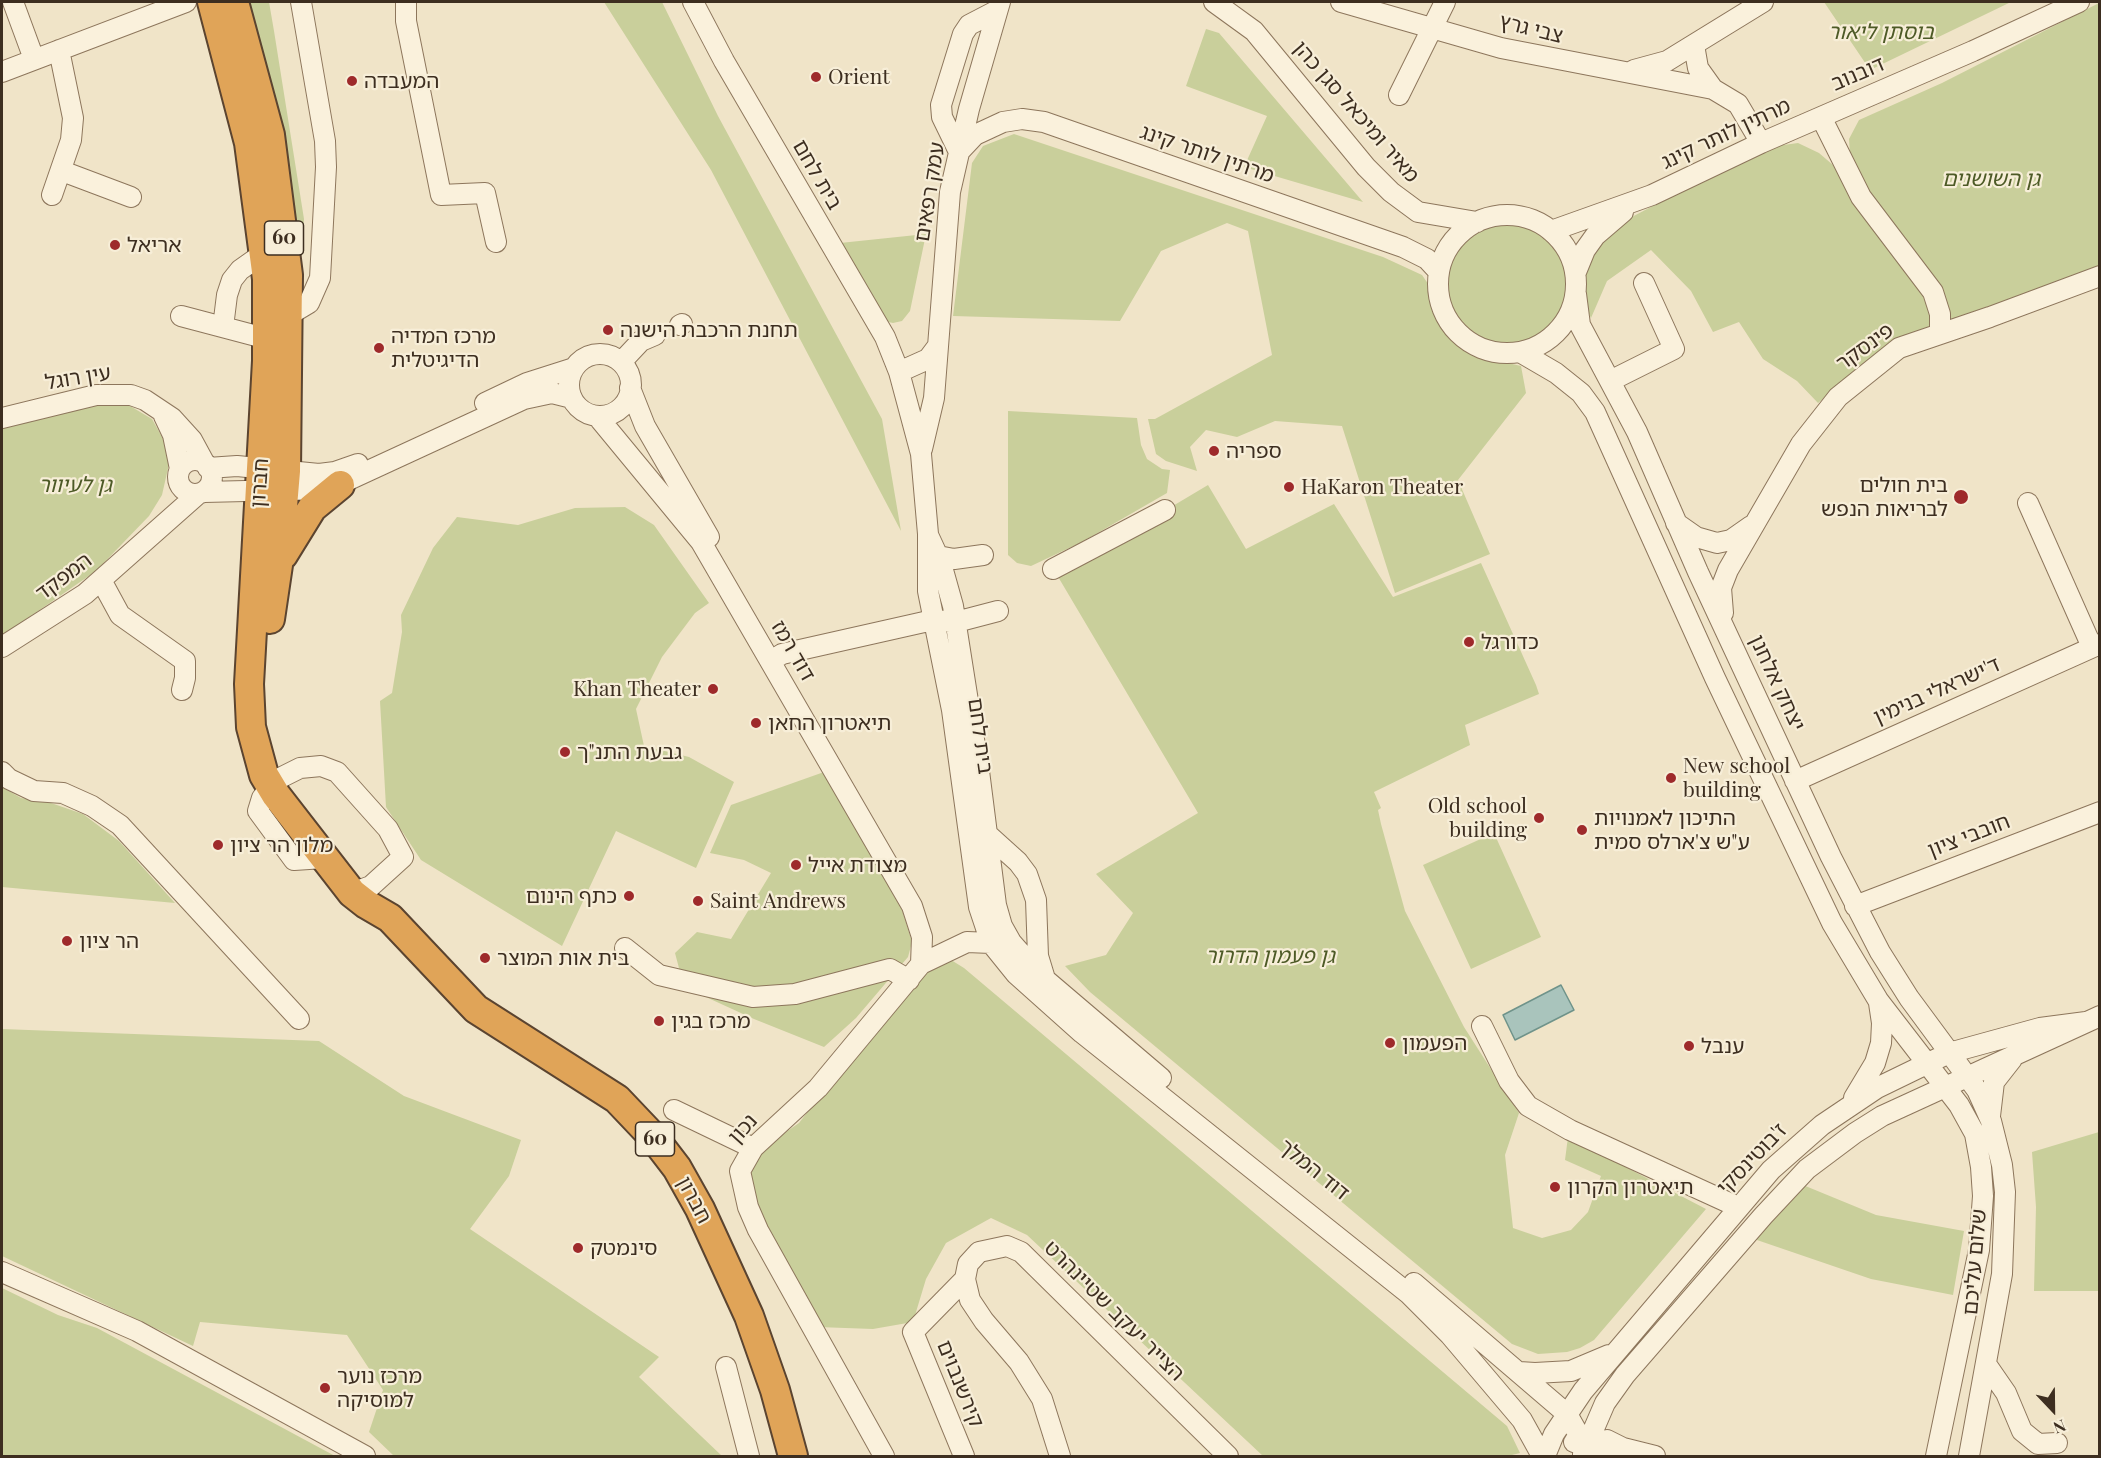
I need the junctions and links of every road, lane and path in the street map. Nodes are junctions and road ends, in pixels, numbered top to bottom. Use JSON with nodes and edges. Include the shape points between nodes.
{"nodes":[{"id":1,"x":13,"y":2,"type":"edge"},
{"id":2,"x":186,"y":2,"type":"edge"},
{"id":3,"x":301,"y":2,"type":"edge"},
{"id":4,"x":406,"y":2,"type":"edge"},
{"id":5,"x":693,"y":2,"type":"edge"},
{"id":6,"x":1214,"y":2,"type":"edge"},
{"id":7,"x":1445,"y":2,"type":"edge"},
{"id":8,"x":1763,"y":2,"type":"edge"},
{"id":9,"x":2079,"y":2,"type":"edge"},
{"id":10,"x":227,"y":3,"type":"edge"},
{"id":11,"x":1348,"y":3,"type":"edge"},
{"id":12,"x":998,"y":6,"type":"edge"},
{"id":13,"x":1431,"y":27,"type":"junction"},
{"id":14,"x":1694,"y":45,"type":"junction"},
{"id":15,"x":58,"y":50,"type":"junction"},
{"id":16,"x":34,"y":59,"type":"junction"},
{"id":17,"x":2,"y":72,"type":"edge"},
{"id":18,"x":1625,"y":72,"type":"junction"},
{"id":19,"x":1713,"y":89,"type":"junction"},
{"id":20,"x":1399,"y":95,"type":"dead end"},
{"id":21,"x":1821,"y":117,"type":"junction"},
{"id":22,"x":1761,"y":143,"type":"junction"},
{"id":23,"x":959,"y":152,"type":"junction"},
{"id":24,"x":62,"y":171,"type":"junction"},
{"id":25,"x":52,"y":195,"type":"dead end"},
{"id":26,"x":1652,"y":195,"type":"junction"},
{"id":27,"x":131,"y":197,"type":"dead end"},
{"id":28,"x":1477,"y":222,"type":"junction"},
{"id":29,"x":1551,"y":231,"type":"junction"},
{"id":30,"x":496,"y":243,"type":"dead end"},
{"id":31,"x":264,"y":253,"type":"junction"},
{"id":32,"x":1439,"y":272,"type":"junction"},
{"id":33,"x":1576,"y":272,"type":"junction"},
{"id":34,"x":2100,"y":276,"type":"edge"},
{"id":35,"x":1644,"y":283,"type":"dead end"},
{"id":36,"x":1576,"y":294,"type":"junction"},
{"id":37,"x":289,"y":315,"type":"junction"},
{"id":38,"x":180,"y":316,"type":"dead end"},
{"id":39,"x":223,"y":327,"type":"junction"},
{"id":40,"x":1940,"y":334,"type":"junction"},
{"id":41,"x":655,"y":335,"type":"dead end"},
{"id":42,"x":268,"y":339,"type":"junction"},
{"id":43,"x":937,"y":347,"type":"junction"},
{"id":44,"x":1520,"y":352,"type":"junction"},
{"id":45,"x":625,"y":358,"type":"dead end"},
{"id":46,"x":574,"y":369,"type":"junction"},
{"id":47,"x":899,"y":372,"type":"junction"},
{"id":48,"x":1610,"y":381,"type":"junction"},
{"id":49,"x":630,"y":388,"type":"junction"},
{"id":50,"x":572,"y":398,"type":"junction"},
{"id":51,"x":159,"y":409,"type":"junction"},
{"id":52,"x":597,"y":416,"type":"junction"},
{"id":53,"x":2,"y":418,"type":"edge"},
{"id":54,"x":921,"y":454,"type":"junction"},
{"id":55,"x":207,"y":466,"type":"junction"},
{"id":56,"x":180,"y":477,"type":"junction"},
{"id":57,"x":273,"y":481,"type":"junction"},
{"id":58,"x":340,"y":485,"type":"junction"},
{"id":59,"x":201,"y":493,"type":"junction"},
{"id":60,"x":2028,"y":503,"type":"dead end"},
{"id":61,"x":1165,"y":510,"type":"dead end"},
{"id":62,"x":1676,"y":523,"type":"junction"},
{"id":63,"x":1753,"y":525,"type":"junction"},
{"id":64,"x":928,"y":534,"type":"junction"},
{"id":65,"x":148,"y":537,"type":"junction"},
{"id":66,"x":983,"y":555,"type":"dead end"},
{"id":67,"x":938,"y":556,"type":"junction"},
{"id":68,"x":278,"y":565,"type":"junction"},
{"id":69,"x":1053,"y":569,"type":"dead end"},
{"id":70,"x":101,"y":580,"type":"junction"},
{"id":71,"x":998,"y":611,"type":"dead end"},
{"id":72,"x":956,"y":622,"type":"junction"},
{"id":73,"x":934,"y":623,"type":"junction"},
{"id":74,"x":1726,"y":631,"type":"junction"},
{"id":75,"x":2096,"y":645,"type":"edge"},
{"id":76,"x":2,"y":647,"type":"edge"},
{"id":77,"x":776,"y":658,"type":"junction"},
{"id":78,"x":182,"y":690,"type":"dead end"},
{"id":79,"x":2,"y":772,"type":"edge"},
{"id":80,"x":276,"y":781,"type":"junction"},
{"id":81,"x":1795,"y":781,"type":"junction"},
{"id":82,"x":2100,"y":812,"type":"edge"},
{"id":83,"x":987,"y":834,"type":"junction"},
{"id":84,"x":362,"y":889,"type":"junction"},
{"id":85,"x":1855,"y":906,"type":"junction"},
{"id":86,"x":999,"y":939,"type":"junction"},
{"id":87,"x":625,"y":948,"type":"dead end"},
{"id":88,"x":921,"y":964,"type":"junction"},
{"id":89,"x":909,"y":980,"type":"junction"},
{"id":90,"x":1047,"y":981,"type":"junction"},
{"id":91,"x":1878,"y":1000,"type":"junction"},
{"id":92,"x":298,"y":1019,"type":"dead end"},
{"id":93,"x":2093,"y":1019,"type":"edge"},
{"id":94,"x":1482,"y":1026,"type":"dead end"},
{"id":95,"x":1949,"y":1053,"type":"junction"},
{"id":96,"x":2013,"y":1058,"type":"junction"},
{"id":97,"x":1925,"y":1063,"type":"junction"},
{"id":98,"x":1967,"y":1076,"type":"junction"},
{"id":99,"x":1945,"y":1087,"type":"junction"},
{"id":100,"x":1847,"y":1107,"type":"junction"},
{"id":101,"x":674,"y":1110,"type":"dead end"},
{"id":102,"x":1991,"y":1121,"type":"junction"},
{"id":103,"x":753,"y":1148,"type":"junction"},
{"id":104,"x":1738,"y":1207,"type":"junction"},
{"id":105,"x":2,"y":1272,"type":"edge"},
{"id":106,"x":965,"y":1279,"type":"junction"},
{"id":107,"x":1621,"y":1346,"type":"junction"},
{"id":108,"x":1986,"y":1364,"type":"junction"},
{"id":109,"x":726,"y":1367,"type":"dead end"},
{"id":110,"x":1519,"y":1372,"type":"junction"},
{"id":111,"x":1566,"y":1414,"type":"junction"},
{"id":112,"x":1522,"y":1420,"type":"junction"},
{"id":113,"x":1554,"y":1434,"type":"junction"},
{"id":114,"x":2057,"y":1443,"type":"dead end"},
{"id":115,"x":1586,"y":1445,"type":"edge"},
{"id":116,"x":365,"y":1456,"type":"edge"},
{"id":117,"x":750,"y":1456,"type":"edge"},
{"id":118,"x":793,"y":1456,"type":"edge"},
{"id":119,"x":884,"y":1456,"type":"edge"},
{"id":120,"x":964,"y":1456,"type":"edge"},
{"id":121,"x":1060,"y":1456,"type":"edge"},
{"id":122,"x":1228,"y":1456,"type":"edge"},
{"id":123,"x":1544,"y":1456,"type":"edge"},
{"id":124,"x":1617,"y":1456,"type":"edge"},
{"id":125,"x":1655,"y":1456,"type":"edge"},
{"id":126,"x":1936,"y":1456,"type":"edge"},
{"id":127,"x":1969,"y":1456,"type":"edge"}],
"edges":[{"from":1,"to":16,"type":"street"},
{"from":2,"to":15,"type":"street"},
{"from":3,"to":37,"type":"street","via":[[326,167],[320,278],[309,303]]},
{"from":4,"to":30,"type":"street","via":[[406,21],[441,195],[485,194]]},
{"from":5,"to":47,"type":"street","name":"בית לחם","via":[[741,92],[885,337]]},
{"from":6,"to":28,"type":"street","name":"מאיר ומיכאל סגן כהן","via":[[1254,31],[1390,192],[1418,212]]},
{"from":7,"to":13,"type":"street"},
{"from":8,"to":14,"type":"street"},
{"from":9,"to":21,"type":"street","name":"דובנוב"},
{"from":10,"to":31,"type":"highway","name":"חברון","number":"60"},
{"from":10,"to":37,"type":"highway","name":"חברון","number":"60","via":[[270,135],[288,275]]},
{"from":11,"to":13,"type":"street","name":"צבי גרץ"},
{"from":12,"to":23,"type":"street","name":"עמק רפאים"},
{"from":12,"to":23,"type":"street","via":[[963,34],[941,105],[942,117]]},
{"from":13,"to":18,"type":"street","name":"צבי גרץ","via":[[1501,48]]},
{"from":13,"to":20,"type":"street"},
{"from":14,"to":18,"type":"street","via":[[1667,61]]},
{"from":14,"to":19,"type":"street","name":"צבי גרץ","via":[[1698,68]]},
{"from":15,"to":16,"type":"street"},
{"from":15,"to":24,"type":"street","via":[[73,118]]},
{"from":16,"to":17,"type":"street"},
{"from":18,"to":19,"type":"street","name":"צבי גרץ"},
{"from":19,"to":22,"type":"street","name":"צבי גרץ","via":[[1738,104]]},
{"from":21,"to":22,"type":"street","name":"מרתין לותר קינג"},
{"from":21,"to":40,"type":"street","name":"דובנוב","via":[[1861,197],[1933,292],[1940,314]]},
{"from":22,"to":26,"type":"street","name":"מרתין לותר קינג"},
{"from":23,"to":32,"type":"street","name":"מרתין לותר קינג","via":[[975,135],[1004,122],[1044,122],[1403,247],[1427,259]]},
{"from":23,"to":43,"type":"street","name":"עמק רפאים","via":[[948,204]]},
{"from":24,"to":25,"type":"street"},
{"from":24,"to":27,"type":"street"},
{"from":26,"to":29,"type":"street","name":"מרתין לותר קינג"},
{"from":26,"to":33,"type":"street","name":"מרתין לותר קינג","via":[[1607,224],[1585,250]]},
{"from":28,"to":29,"type":"street","via":[[1507,215],[1523,217]]},
{"from":28,"to":32,"type":"street","via":[[1459,235],[1446,252]]},
{"from":29,"to":33,"type":"street","via":[[1571,256]]},
{"from":31,"to":39,"type":"street","via":[[232,280]]},
{"from":31,"to":42,"type":"highway","name":"חברון","number":"60"},
{"from":32,"to":44,"type":"street","via":[[1438,294],[1445,315],[1458,333],[1476,347],[1498,353]]},
{"from":33,"to":36,"type":"street"},
{"from":34,"to":40,"type":"street","name":"פינסקר"},
{"from":35,"to":48,"type":"street","via":[[1674,349]]},
{"from":36,"to":44,"type":"street","via":[[1570,315],[1557,332],[1541,345]]},
{"from":36,"to":48,"type":"street","name":"יצחק אלחנן","via":[[1580,325]]},
{"from":37,"to":57,"type":"highway","name":"חברון","number":"60"},
{"from":38,"to":39,"type":"street"},
{"from":39,"to":42,"type":"street"},
{"from":40,"to":63,"type":"street","name":"פינסקר","via":[[1899,348],[1838,397],[1801,444]]},
{"from":41,"to":45,"type":"street","via":[[641,341]]},
{"from":42,"to":57,"type":"highway","name":"חברון","number":"60"},
{"from":43,"to":47,"type":"street","via":[[928,359]]},
{"from":43,"to":54,"type":"street","name":"עמק רפאים","via":[[932,410]]},
{"from":44,"to":91,"type":"street","via":[[1556,373],[1581,393],[1595,412],[1806,872]]},
{"from":46,"to":49,"type":"street","via":[[592,356],[612,357],[626,370]]},
{"from":46,"to":50,"type":"street","via":[[569,384]]},
{"from":46,"to":57,"type":"street","via":[[518,387],[348,469]]},
{"from":47,"to":54,"type":"street","name":"בית לחם","via":[[915,401]]},
{"from":48,"to":62,"type":"street","name":"יצחק אלחנן"},
{"from":49,"to":52,"type":"street","via":[[620,409]]},
{"from":49,"to":77,"type":"street","name":"דוד רמז","via":[[645,426]]},
{"from":50,"to":52,"type":"street","via":[[584,412]]},
{"from":50,"to":58,"type":"street","via":[[552,393],[524,399]]},
{"from":51,"to":53,"type":"street","name":"עין רוגל","via":[[131,395],[116,394],[77,399]]},
{"from":51,"to":55,"type":"street","name":"עין רוגל","via":[[182,429]]},
{"from":51,"to":56,"type":"street","via":[[173,435]]},
{"from":52,"to":77,"type":"street","name":"דוד רמז","via":[[701,542]]},
{"from":54,"to":64,"type":"street","name":"בית לחם"},
{"from":55,"to":56,"type":"street","via":[[194,461]]},
{"from":55,"to":57,"type":"street"},
{"from":55,"to":59,"type":"street","via":[[210,483]]},
{"from":56,"to":59,"type":"street","via":[[188,492]]},
{"from":56,"to":65,"type":"street","name":"המפקד","via":[[170,508]]},
{"from":57,"to":58,"type":"street","via":[[318,491]]},
{"from":57,"to":59,"type":"street"},
{"from":57,"to":68,"type":"highway","name":"חברון","number":"60"},
{"from":57,"to":80,"type":"highway","name":"חברון","number":"60","via":[[249,651],[249,709],[255,749]]},
{"from":58,"to":68,"type":"highway","via":[[307,513]]},
{"from":59,"to":65,"type":"street","name":"המפקד"},
{"from":60,"to":75,"type":"street"},
{"from":61,"to":69,"type":"street"},
{"from":62,"to":63,"type":"street","name":"פינסקר","via":[[1696,537],[1717,543],[1731,540]]},
{"from":62,"to":74,"type":"street","name":"יצחק אלחנן"},
{"from":63,"to":74,"type":"street","name":"פינסקר","via":[[1721,588]]},
{"from":64,"to":67,"type":"street","name":"בית לחם"},
{"from":64,"to":73,"type":"street","name":"בית לחם","via":[[926,576]]},
{"from":65,"to":70,"type":"street","name":"המפקד"},
{"from":66,"to":67,"type":"street","via":[[954,559]]},
{"from":67,"to":72,"type":"street","name":"בית לחם"},
{"from":68,"to":80,"type":"highway","name":"חברון","number":"60","via":[[264,678]]},
{"from":70,"to":76,"type":"street","name":"המפקד"},
{"from":70,"to":78,"type":"street","via":[[120,615],[185,661]]},
{"from":71,"to":72,"type":"street"},
{"from":72,"to":73,"type":"street"},
{"from":72,"to":83,"type":"street","name":"בית לחם"},
{"from":73,"to":77,"type":"street","via":[[792,660]]},
{"from":73,"to":86,"type":"street","name":"בית לחם","via":[[952,710],[979,907]]},
{"from":74,"to":81,"type":"street","name":"יצחק אלחנן"},
{"from":75,"to":81,"type":"street","name":"ד'ישראלי בנימין"},
{"from":77,"to":88,"type":"street","name":"דוד רמז","via":[[912,906],[922,938]]},
{"from":79,"to":92,"type":"street","via":[[34,791],[63,794],[92,806],[120,825]]},
{"from":80,"to":84,"type":"highway","name":"חברון","number":"60","via":[[299,801]]},
{"from":80,"to":84,"type":"highway","name":"חברון","number":"60","via":[[324,858]]},
{"from":80,"to":84,"type":"street","via":[[300,768],[314,766],[337,772],[388,829],[403,857]]},
{"from":81,"to":85,"type":"street","name":"יצחק אלחנן"},
{"from":82,"to":85,"type":"street","name":"חובבי ציון"},
{"from":83,"to":86,"type":"street","name":"בית לחם"},
{"from":83,"to":90,"type":"street","via":[[1027,874],[1036,900],[1038,956]]},
{"from":84,"to":118,"type":"highway","name":"חברון","number":"60","via":[[477,1008],[617,1099],[677,1168],[749,1316]]},
{"from":85,"to":95,"type":"street","name":"יצחק אלחנן","via":[[1909,998]]},
{"from":86,"to":88,"type":"street","name":"נכון","via":[[967,942]]},
{"from":86,"to":90,"type":"street","name":"דוד המלך"},
{"from":86,"to":112,"type":"street","name":"דוד המלך","via":[[1016,974],[1074,1026],[1409,1294],[1450,1335]]},
{"from":87,"to":89,"type":"street","via":[[659,975],[753,997],[795,994],[890,969]]},
{"from":88,"to":89,"type":"street","name":"נכון"},
{"from":89,"to":103,"type":"street","name":"נכון","via":[[818,1088]]},
{"from":90,"to":110,"type":"street","name":"דוד המלך"},
{"from":91,"to":97,"type":"street"},
{"from":91,"to":100,"type":"street","via":[[1881,1043],[1870,1074]]},
{"from":93,"to":95,"type":"street","name":"ז'בוטינסקי","via":[[2040,1028]]},
{"from":93,"to":96,"type":"street","name":"ז'בוטינסקי"},
{"from":94,"to":104,"type":"street","via":[[1509,1081],[1528,1106],[1570,1130]]},
{"from":95,"to":97,"type":"street","name":"ז'בוטינסקי"},
{"from":95,"to":98,"type":"street","name":"יצחק אלחנן"},
{"from":96,"to":98,"type":"street","name":"ז'בוטינסקי"},
{"from":96,"to":102,"type":"street","via":[[1994,1083]]},
{"from":97,"to":99,"type":"street"},
{"from":97,"to":100,"type":"street","name":"ז'בוטינסקי"},
{"from":98,"to":99,"type":"street","name":"ז'בוטינסקי"},
{"from":98,"to":102,"type":"street","name":"שלום עליכם"},
{"from":99,"to":115,"type":"street","name":"ז'בוטינסקי","via":[[1855,1133],[1794,1181],[1625,1374],[1605,1403]]},
{"from":99,"to":126,"type":"street","name":"שלום עליכם","via":[[1975,1134],[1983,1196],[1974,1284]]},
{"from":100,"to":104,"type":"street","name":"ז'בוטינסקי","via":[[1796,1145]]},
{"from":101,"to":103,"type":"street"},
{"from":102,"to":108,"type":"street","name":"שלום עליכם","via":[[2002,1165],[2005,1224],[1997,1310]]},
{"from":103,"to":119,"type":"street","name":"נכון","via":[[740,1171],[748,1207]]},
{"from":104,"to":107,"type":"street","name":"ז'בוטינסקי"},
{"from":105,"to":116,"type":"street","via":[[137,1331]]},
{"from":106,"to":120,"type":"street","name":"קירשנבוים","via":[[913,1332]]},
{"from":106,"to":121,"type":"street","via":[[970,1300],[1019,1362],[1042,1399]]},
{"from":106,"to":122,"type":"street","name":"הצייר יעקב שטיינהרט","via":[[968,1264],[980,1252],[1007,1246],[1021,1252]]},
{"from":107,"to":110,"type":"street","via":[[1576,1369]]},
{"from":107,"to":111,"type":"street","name":"ז'בוטינסקי"},
{"from":108,"to":114,"type":"street","via":[[2006,1393],[2022,1431],[2037,1444]]},
{"from":108,"to":127,"type":"street","name":"שלום עליכם"},
{"from":109,"to":117,"type":"street"},
{"from":110,"to":111,"type":"street","name":"דוד המלך"},
{"from":111,"to":113,"type":"street","name":"ז'בוטינסקי"},
{"from":111,"to":115,"type":"street","name":"דוד המלך"},
{"from":112,"to":113,"type":"street"},
{"from":112,"to":123,"type":"street","name":"דוד המלך"},
{"from":113,"to":115,"type":"street"},
{"from":113,"to":123,"type":"street","name":"ז'בוטינסקי"},
{"from":115,"to":124,"type":"street"},
{"from":115,"to":125,"type":"street"}]}
